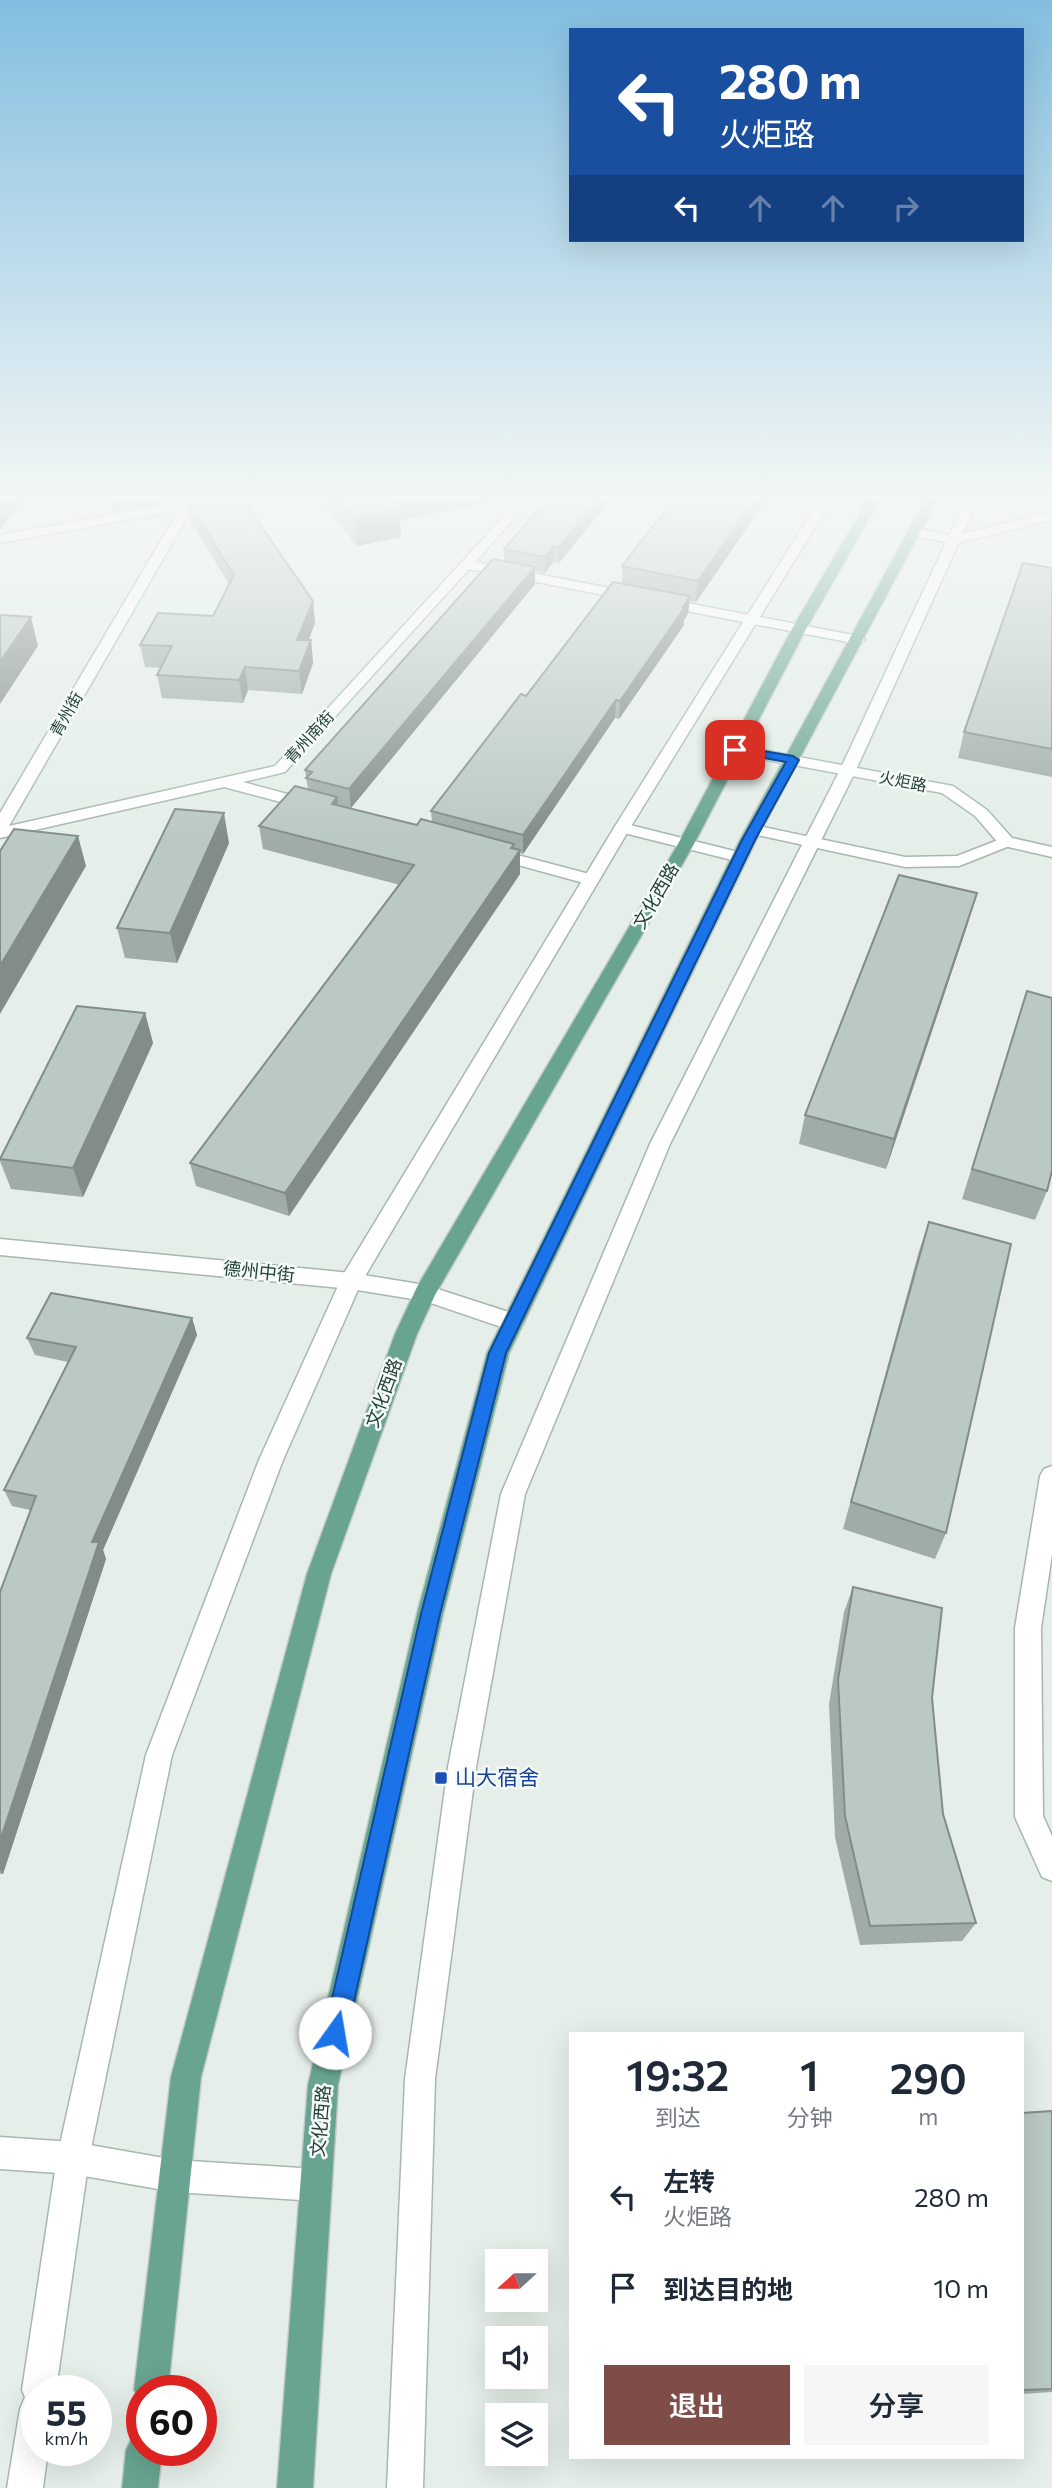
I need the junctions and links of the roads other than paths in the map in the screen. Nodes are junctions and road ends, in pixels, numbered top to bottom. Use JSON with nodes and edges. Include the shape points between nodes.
{"nodes":[{"id":1,"x":128,"y":609,"type":"edge"},
{"id":2,"x":424,"y":609,"type":"edge"},
{"id":3,"x":699,"y":609,"type":"edge"},
{"id":4,"x":756,"y":609,"type":"edge"},
{"id":5,"x":811,"y":609,"type":"edge"},
{"id":6,"x":874,"y":609,"type":"edge"},
{"id":7,"x":921,"y":609,"type":"edge"},
{"id":8,"x":750,"y":619,"type":"junction"},
{"id":9,"x":799,"y":629,"type":"junction"},
{"id":10,"x":858,"y":640,"type":"junction"},
{"id":11,"x":735,"y":750,"type":"junction"},
{"id":12,"x":793,"y":760,"type":"junction"},
{"id":13,"x":848,"y":770,"type":"junction"},
{"id":14,"x":223,"y":782,"type":"junction"},
{"id":15,"x":328,"y":810,"type":"edge"},
{"id":16,"x":0,"y":827,"type":"edge"},
{"id":17,"x":622,"y":828,"type":"junction"},
{"id":18,"x":754,"y":830,"type":"junction"},
{"id":19,"x":0,"y":833,"type":"edge"},
{"id":20,"x":1006,"y":842,"type":"junction"},
{"id":21,"x":812,"y":843,"type":"junction"},
{"id":22,"x":685,"y":844,"type":"junction"},
{"id":23,"x":473,"y":849,"type":"edge"},
{"id":24,"x":1052,"y":852,"type":"edge"},
{"id":25,"x":740,"y":857,"type":"junction"},
{"id":26,"x":591,"y":880,"type":"junction"},
{"id":27,"x":0,"y":1247,"type":"edge"},
{"id":28,"x":351,"y":1281,"type":"junction"},
{"id":29,"x":425,"y":1293,"type":"junction"},
{"id":30,"x":513,"y":1322,"type":"junction"},
{"id":31,"x":1052,"y":1476,"type":"edge"},
{"id":32,"x":1052,"y":1867,"type":"edge"},
{"id":33,"x":0,"y":2153,"type":"edge"},
{"id":34,"x":73,"y":2158,"type":"junction"},
{"id":35,"x":175,"y":2176,"type":"junction"},
{"id":36,"x":316,"y":2185,"type":"junction"},
{"id":37,"x":41,"y":2375,"type":"edge"},
{"id":38,"x":153,"y":2375,"type":"edge"},
{"id":39,"x":28,"y":2466,"type":"edge"},
{"id":40,"x":142,"y":2466,"type":"edge"},
{"id":41,"x":25,"y":2488,"type":"edge"},
{"id":42,"x":140,"y":2488,"type":"edge"},
{"id":43,"x":295,"y":2488,"type":"edge"},
{"id":44,"x":405,"y":2488,"type":"edge"}],
"edges":[{"from":1,"to":16,"type":"street","name":"青州街"},
{"from":2,"to":14,"type":"street","name":"青州南街","via":[[280,769]]},
{"from":3,"to":8,"type":"street"},
{"from":4,"to":8,"type":"street"},
{"from":5,"to":9,"type":"main road","name":"文化西路"},
{"from":6,"to":10,"type":"main road","name":"文化西路"},
{"from":7,"to":13,"type":"street"},
{"from":8,"to":9,"type":"street"},
{"from":8,"to":17,"type":"street"},
{"from":9,"to":10,"type":"street"},
{"from":9,"to":11,"type":"main road","name":"文化西路"},
{"from":10,"to":12,"type":"main road","name":"文化西路"},
{"from":11,"to":12,"type":"street","name":"火炬路"},
{"from":11,"to":22,"type":"main road","name":"文化西路"},
{"from":12,"to":13,"type":"street","name":"火炬路"},
{"from":12,"to":18,"type":"main road","name":"文化西路"},
{"from":13,"to":20,"type":"street","name":"火炬路","via":[[947,789],[981,813]]},
{"from":13,"to":21,"type":"street"},
{"from":14,"to":15,"type":"street"},
{"from":14,"to":19,"type":"street","name":"青州南街"},
{"from":17,"to":22,"type":"street"},
{"from":17,"to":26,"type":"street"},
{"from":18,"to":21,"type":"street"},
{"from":18,"to":25,"type":"main road","name":"文化西路"},
{"from":20,"to":21,"type":"street","via":[[959,861],[905,862]]},
{"from":20,"to":24,"type":"street"},
{"from":21,"to":44,"type":"street","via":[[660,1144],[513,1494],[461,1767],[420,2079]]},
{"from":22,"to":25,"type":"street"},
{"from":22,"to":29,"type":"main road","name":"文化西路"},
{"from":23,"to":26,"type":"street"},
{"from":25,"to":30,"type":"main road","name":"文化西路"},
{"from":26,"to":28,"type":"street"},
{"from":27,"to":28,"type":"street","name":"德州中街"},
{"from":28,"to":29,"type":"street","name":"德州中街"},
{"from":28,"to":34,"type":"street","via":[[271,1460],[159,1755]]},
{"from":29,"to":30,"type":"street","name":"德州中街"},
{"from":29,"to":35,"type":"main road","name":"文化西路","via":[[319,1574],[186,2077]]},
{"from":30,"to":36,"type":"main road","name":"文化西路","via":[[498,1353],[421,1655],[323,2085]]},
{"from":31,"to":32,"type":"street","via":[[1028,1641],[1029,1817]]},
{"from":33,"to":34,"type":"street"},
{"from":34,"to":35,"type":"street"},
{"from":34,"to":37,"type":"street"},
{"from":35,"to":36,"type":"street"},
{"from":35,"to":38,"type":"main road","name":"文化西路"},
{"from":36,"to":43,"type":"main road","name":"文化西路"},
{"from":39,"to":41,"type":"street"},
{"from":40,"to":42,"type":"main road"}]}
